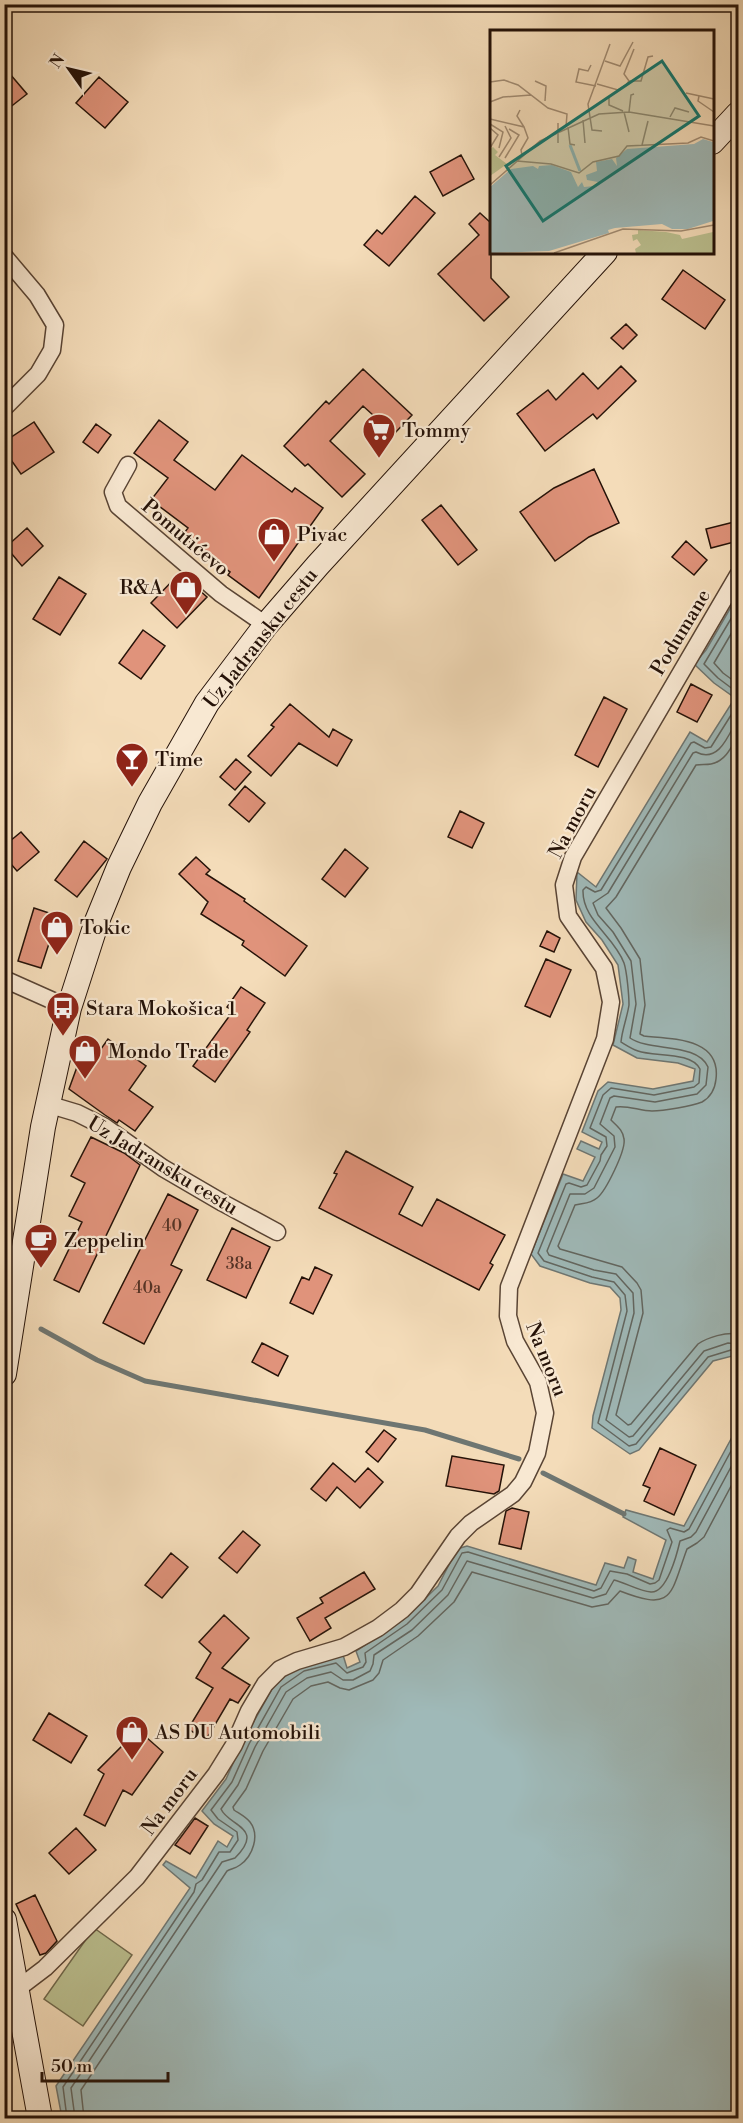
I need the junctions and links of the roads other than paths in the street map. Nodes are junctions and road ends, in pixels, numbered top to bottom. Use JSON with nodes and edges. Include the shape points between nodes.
{"nodes":[{"id":1,"x":738,"y":114,"type":"edge"},
{"id":2,"x":713,"y":140,"type":"edge"},
{"id":3,"x":603,"y":254,"type":"edge"},
{"id":4,"x":4,"y":256,"type":"edge"},
{"id":5,"x":4,"y":408,"type":"edge"},
{"id":6,"x":128,"y":465,"type":"dead end"},
{"id":7,"x":738,"y":575,"type":"edge"},
{"id":8,"x":266,"y":625,"type":"junction"},
{"id":9,"x":658,"y":711,"type":"joint"},
{"id":10,"x":4,"y":979,"type":"edge"},
{"id":11,"x":69,"y":1008,"type":"junction"},
{"id":12,"x":47,"y":1104,"type":"junction"},
{"id":13,"x":277,"y":1232,"type":"dead end"},
{"id":14,"x":9,"y":1304,"type":"edge"},
{"id":15,"x":4,"y":1374,"type":"edge"},
{"id":16,"x":4,"y":1920,"type":"edge"},
{"id":17,"x":16,"y":1990,"type":"junction"},
{"id":18,"x":40,"y":2118,"type":"edge"}],
"edges":[{"from":1,"to":2,"type":"main road"},
{"from":3,"to":8,"type":"main road","name":"Uz Jadransku cestu"},
{"from":4,"to":5,"type":"street","via":[[37,296],[55,326],[52,350],[38,374]]},
{"from":6,"to":8,"type":"street","name":"Pomutićevo","via":[[113,492],[118,506],[221,594]]},
{"from":7,"to":9,"type":"street","name":"Podumane"},
{"from":8,"to":11,"type":"main road","name":"Uz Jadransku cestu","via":[[207,703],[150,803],[97,921]]},
{"from":9,"to":17,"type":"street","name":"Na moru","via":[[573,857],[564,885],[568,916],[604,968],[611,1002],[606,1039],[509,1287],[508,1316],[515,1341],[538,1382],[546,1413],[537,1453],[523,1482],[458,1536],[418,1594],[402,1610],[344,1647],[280,1670],[265,1684],[216,1774],[150,1861],[45,1968]]},
{"from":10,"to":11,"type":"street"},
{"from":11,"to":12,"type":"main road","name":"Uz Jadransku cestu"},
{"from":12,"to":13,"type":"street","name":"Uz Jadransku cestu","via":[[105,1126],[163,1168]]},
{"from":12,"to":14,"type":"main road","name":"Uz Jadransku cestu"},
{"from":14,"to":15,"type":"main road","name":"Uz Jadransku cestu"},
{"from":16,"to":17,"type":"main road"},
{"from":17,"to":18,"type":"main road"}]}
